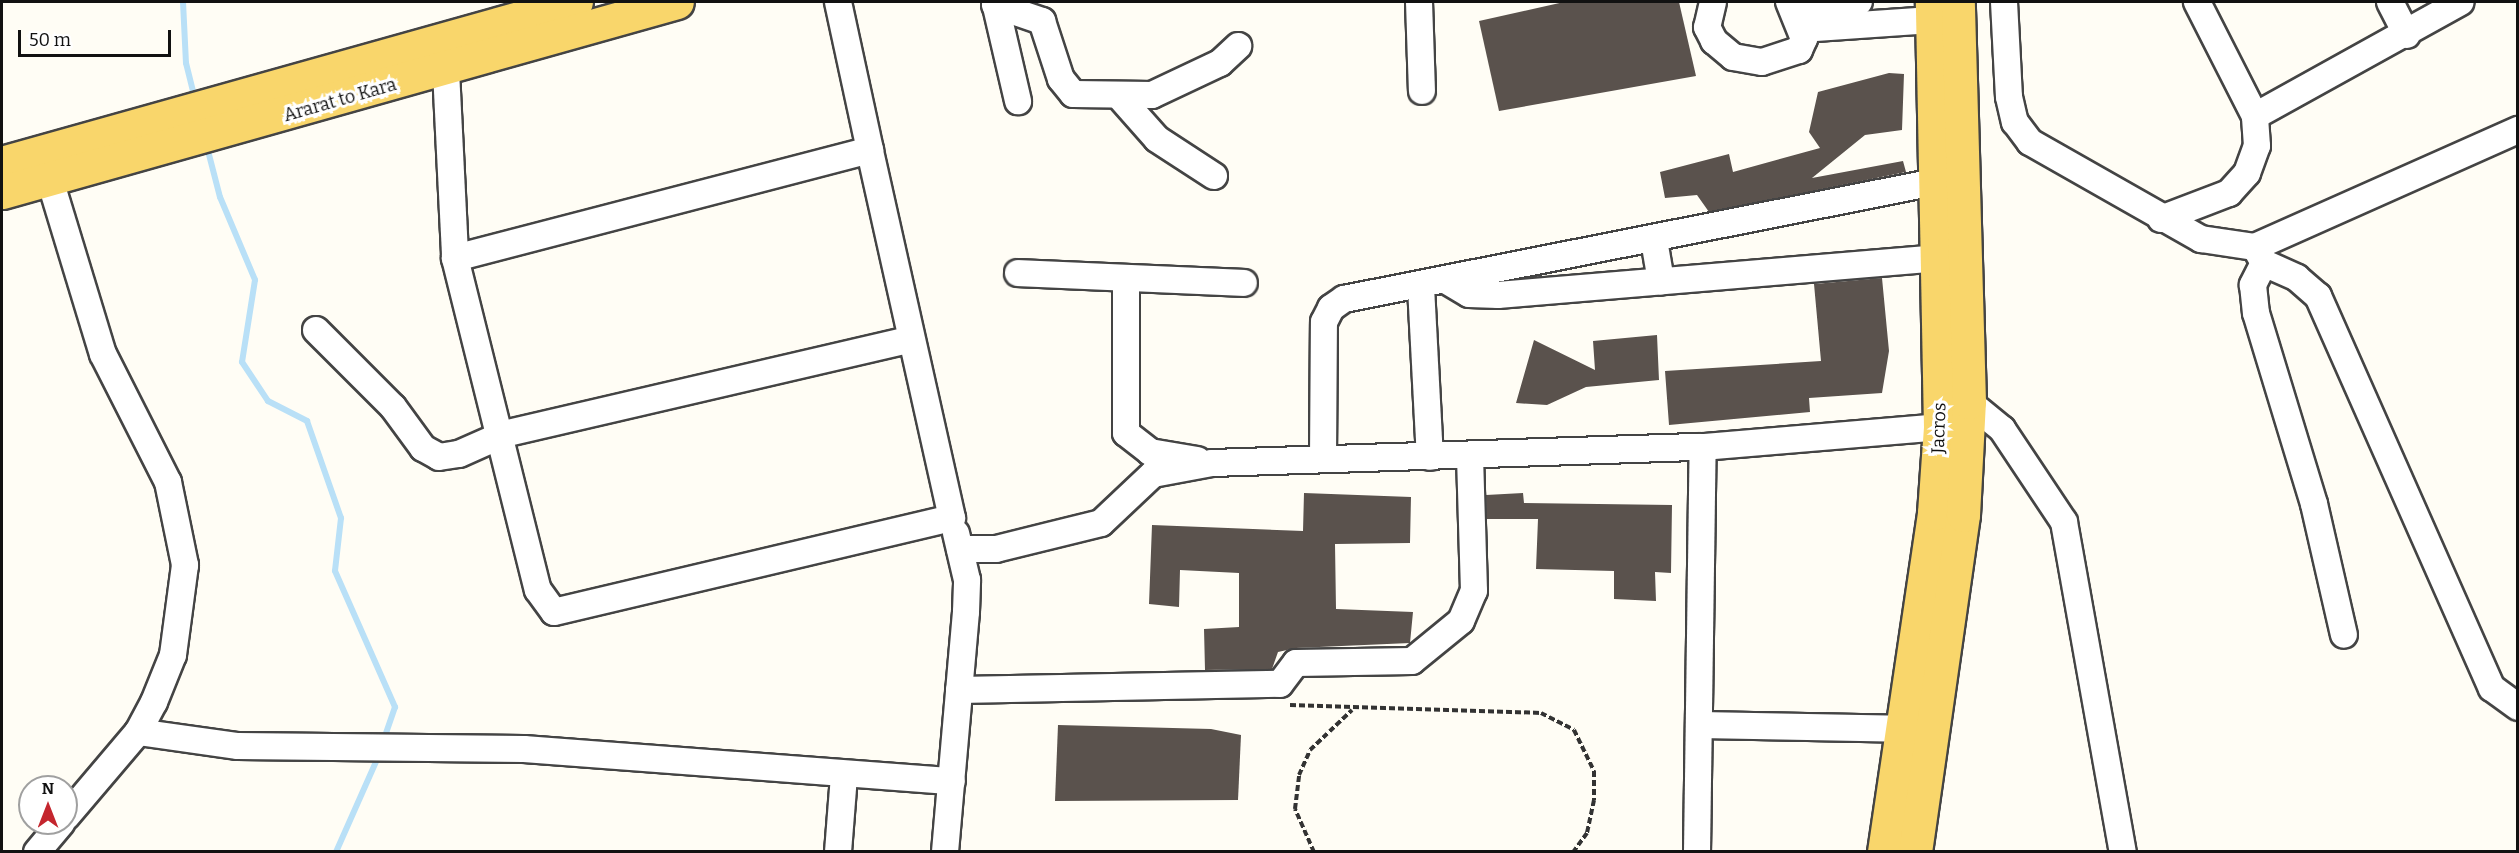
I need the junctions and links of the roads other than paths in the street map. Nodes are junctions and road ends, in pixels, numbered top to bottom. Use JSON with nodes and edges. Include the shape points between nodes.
{"nodes":[{"id":1,"x":576,"y":2,"type":"edge"},
{"id":2,"x":677,"y":2,"type":"edge"},
{"id":3,"x":838,"y":2,"type":"edge"},
{"id":4,"x":1419,"y":2,"type":"edge"},
{"id":5,"x":1713,"y":2,"type":"edge"},
{"id":6,"x":1859,"y":2,"type":"edge"},
{"id":7,"x":2004,"y":2,"type":"edge"},
{"id":8,"x":2197,"y":2,"type":"edge"},
{"id":9,"x":2390,"y":2,"type":"edge"},
{"id":10,"x":2461,"y":2,"type":"edge"},
{"id":11,"x":995,"y":3,"type":"edge"},
{"id":12,"x":1941,"y":8,"type":"edge"},
{"id":13,"x":1795,"y":12,"type":"edge"},
{"id":14,"x":2407,"y":35,"type":"junction"},
{"id":15,"x":1238,"y":46,"type":"dead end"},
{"id":16,"x":445,"y":56,"type":"junction"},
{"id":17,"x":1422,"y":91,"type":"dead end"},
{"id":18,"x":1119,"y":96,"type":"junction"},
{"id":19,"x":1018,"y":101,"type":"dead end"},
{"id":20,"x":234,"y":115,"type":"junction"},
{"id":21,"x":2255,"y":116,"type":"junction"},
{"id":22,"x":2517,"y":130,"type":"edge"},
{"id":23,"x":870,"y":150,"type":"junction"},
{"id":24,"x":2,"y":163,"type":"edge"},
{"id":25,"x":1214,"y":176,"type":"dead end"},
{"id":26,"x":50,"y":180,"type":"junction"},
{"id":27,"x":1935,"y":182,"type":"junction"},
{"id":28,"x":2,"y":192,"type":"edge"},
{"id":29,"x":2161,"y":219,"type":"junction"},
{"id":30,"x":1654,"y":240,"type":"junction"},
{"id":31,"x":2260,"y":255,"type":"junction"},
{"id":32,"x":455,"y":258,"type":"junction"},
{"id":33,"x":1940,"y":258,"type":"junction"},
{"id":34,"x":1018,"y":273,"type":"dead end"},
{"id":35,"x":1126,"y":278,"type":"junction"},
{"id":36,"x":1661,"y":281,"type":"junction"},
{"id":37,"x":1448,"y":282,"type":"junction"},
{"id":38,"x":1244,"y":283,"type":"dead end"},
{"id":39,"x":1421,"y":287,"type":"junction"},
{"id":40,"x":316,"y":330,"type":"dead end"},
{"id":41,"x":911,"y":339,"type":"junction"},
{"id":42,"x":1969,"y":402,"type":"junction"},
{"id":43,"x":1940,"y":427,"type":"junction"},
{"id":44,"x":504,"y":434,"type":"junction"},
{"id":45,"x":1703,"y":447,"type":"junction"},
{"id":46,"x":1470,"y":456,"type":"junction"},
{"id":47,"x":1430,"y":457,"type":"junction"},
{"id":48,"x":1323,"y":458,"type":"junction"},
{"id":49,"x":1212,"y":462,"type":"junction"},
{"id":50,"x":1949,"y":514,"type":"junction"},
{"id":51,"x":952,"y":518,"type":"junction"},
{"id":52,"x":960,"y":549,"type":"junction"},
{"id":53,"x":2344,"y":635,"type":"dead end"},
{"id":54,"x":959,"y":690,"type":"junction"},
{"id":55,"x":2517,"y":707,"type":"edge"},
{"id":56,"x":1700,"y":725,"type":"junction"},
{"id":57,"x":1901,"y":729,"type":"junction"},
{"id":58,"x":138,"y":732,"type":"junction"},
{"id":59,"x":844,"y":776,"type":"junction"},
{"id":60,"x":952,"y":781,"type":"junction"},
{"id":61,"x":78,"y":803,"type":"edge"},
{"id":62,"x":51,"y":835,"type":"edge"},
{"id":63,"x":36,"y":852,"type":"edge"},
{"id":64,"x":838,"y":852,"type":"edge"},
{"id":65,"x":945,"y":852,"type":"edge"},
{"id":66,"x":1696,"y":852,"type":"edge"},
{"id":67,"x":1884,"y":852,"type":"edge"},
{"id":68,"x":1914,"y":852,"type":"edge"},
{"id":69,"x":2123,"y":852,"type":"edge"}],
"edges":[{"from":1,"to":16,"type":"main road","name":"Ararat to Kara"},
{"from":2,"to":16,"type":"main road","name":"Ararat to Kara"},
{"from":3,"to":23,"type":"street"},
{"from":4,"to":17,"type":"street"},
{"from":5,"to":13,"type":"street","via":[[1707,27],[1733,57],[1762,62],[1799,50]]},
{"from":6,"to":13,"type":"street"},
{"from":7,"to":29,"type":"street","via":[[2015,122],[2047,153]]},
{"from":8,"to":21,"type":"street"},
{"from":9,"to":14,"type":"street"},
{"from":10,"to":14,"type":"street"},
{"from":11,"to":18,"type":"street","via":[[1042,21],[1061,79],[1073,94]]},
{"from":11,"to":19,"type":"street"},
{"from":12,"to":13,"type":"street"},
{"from":12,"to":27,"type":"main road","name":"Jacros"},
{"from":12,"to":42,"type":"main road","name":"Jacros"},
{"from":14,"to":21,"type":"street"},
{"from":15,"to":18,"type":"street","via":[[1220,63],[1152,95]]},
{"from":16,"to":20,"type":"main road","name":"Ararat to Kara"},
{"from":16,"to":32,"type":"street"},
{"from":18,"to":25,"type":"street","via":[[1157,139]]},
{"from":20,"to":24,"type":"main road","name":"Ararat to Kara","via":[[152,120]]},
{"from":20,"to":26,"type":"main road","name":"Ararat to Kara","via":[[188,144]]},
{"from":21,"to":29,"type":"street","via":[[2257,146],[2235,186]]},
{"from":22,"to":31,"type":"street"},
{"from":23,"to":32,"type":"street"},
{"from":23,"to":41,"type":"street"},
{"from":26,"to":28,"type":"main road","name":"Ararat to Kara"},
{"from":26,"to":58,"type":"street","via":[[103,354],[168,482],[177,511],[185,565],[182,610],[173,655]]},
{"from":27,"to":30,"type":"street"},
{"from":27,"to":33,"type":"main road","name":"Jacros"},
{"from":29,"to":31,"type":"street","via":[[2201,239]]},
{"from":30,"to":36,"type":"street"},
{"from":30,"to":37,"type":"street"},
{"from":31,"to":53,"type":"street","via":[[2253,285],[2256,313],[2313,504]]},
{"from":31,"to":55,"type":"street","via":[[2318,296],[2492,688]]},
{"from":32,"to":44,"type":"street"},
{"from":33,"to":36,"type":"street"},
{"from":33,"to":43,"type":"main road","name":"Jacros"},
{"from":34,"to":35,"type":"street"},
{"from":35,"to":38,"type":"street"},
{"from":35,"to":49,"type":"street","via":[[1126,433],[1150,452]]},
{"from":36,"to":37,"type":"street","via":[[1498,295],[1469,294]]},
{"from":37,"to":39,"type":"street"},
{"from":39,"to":47,"type":"street"},
{"from":39,"to":48,"type":"street","via":[[1344,299],[1331,308],[1324,322]]},
{"from":40,"to":44,"type":"street","via":[[393,407],[423,448],[439,457],[459,454]]},
{"from":41,"to":44,"type":"street"},
{"from":41,"to":51,"type":"street"},
{"from":42,"to":50,"type":"main road","name":"Jacros"},
{"from":42,"to":69,"type":"street","via":[[2002,429],[2064,522]]},
{"from":43,"to":45,"type":"street"},
{"from":43,"to":50,"type":"main road","name":"Jacros"},
{"from":44,"to":51,"type":"street","via":[[538,590],[554,612]]},
{"from":45,"to":46,"type":"street"},
{"from":45,"to":56,"type":"street"},
{"from":46,"to":47,"type":"street"},
{"from":46,"to":54,"type":"street","via":[[1474,591],[1461,621],[1412,661],[1296,663],[1280,684]]},
{"from":47,"to":48,"type":"street"},
{"from":48,"to":49,"type":"street"},
{"from":49,"to":52,"type":"street","via":[[1153,474],[1101,524],[996,549]]},
{"from":50,"to":57,"type":"main road","name":"Jacros"},
{"from":50,"to":68,"type":"main road","name":"Jacros"},
{"from":51,"to":52,"type":"street"},
{"from":52,"to":54,"type":"street","via":[[967,580]]},
{"from":54,"to":60,"type":"street"},
{"from":56,"to":57,"type":"street"},
{"from":56,"to":66,"type":"street"},
{"from":57,"to":67,"type":"main road","name":"Jacros"},
{"from":58,"to":59,"type":"street","via":[[238,746],[384,752],[524,749]]},
{"from":58,"to":61,"type":"street"},
{"from":59,"to":60,"type":"street"},
{"from":59,"to":64,"type":"street"},
{"from":60,"to":65,"type":"street"},
{"from":62,"to":63,"type":"street"}]}
